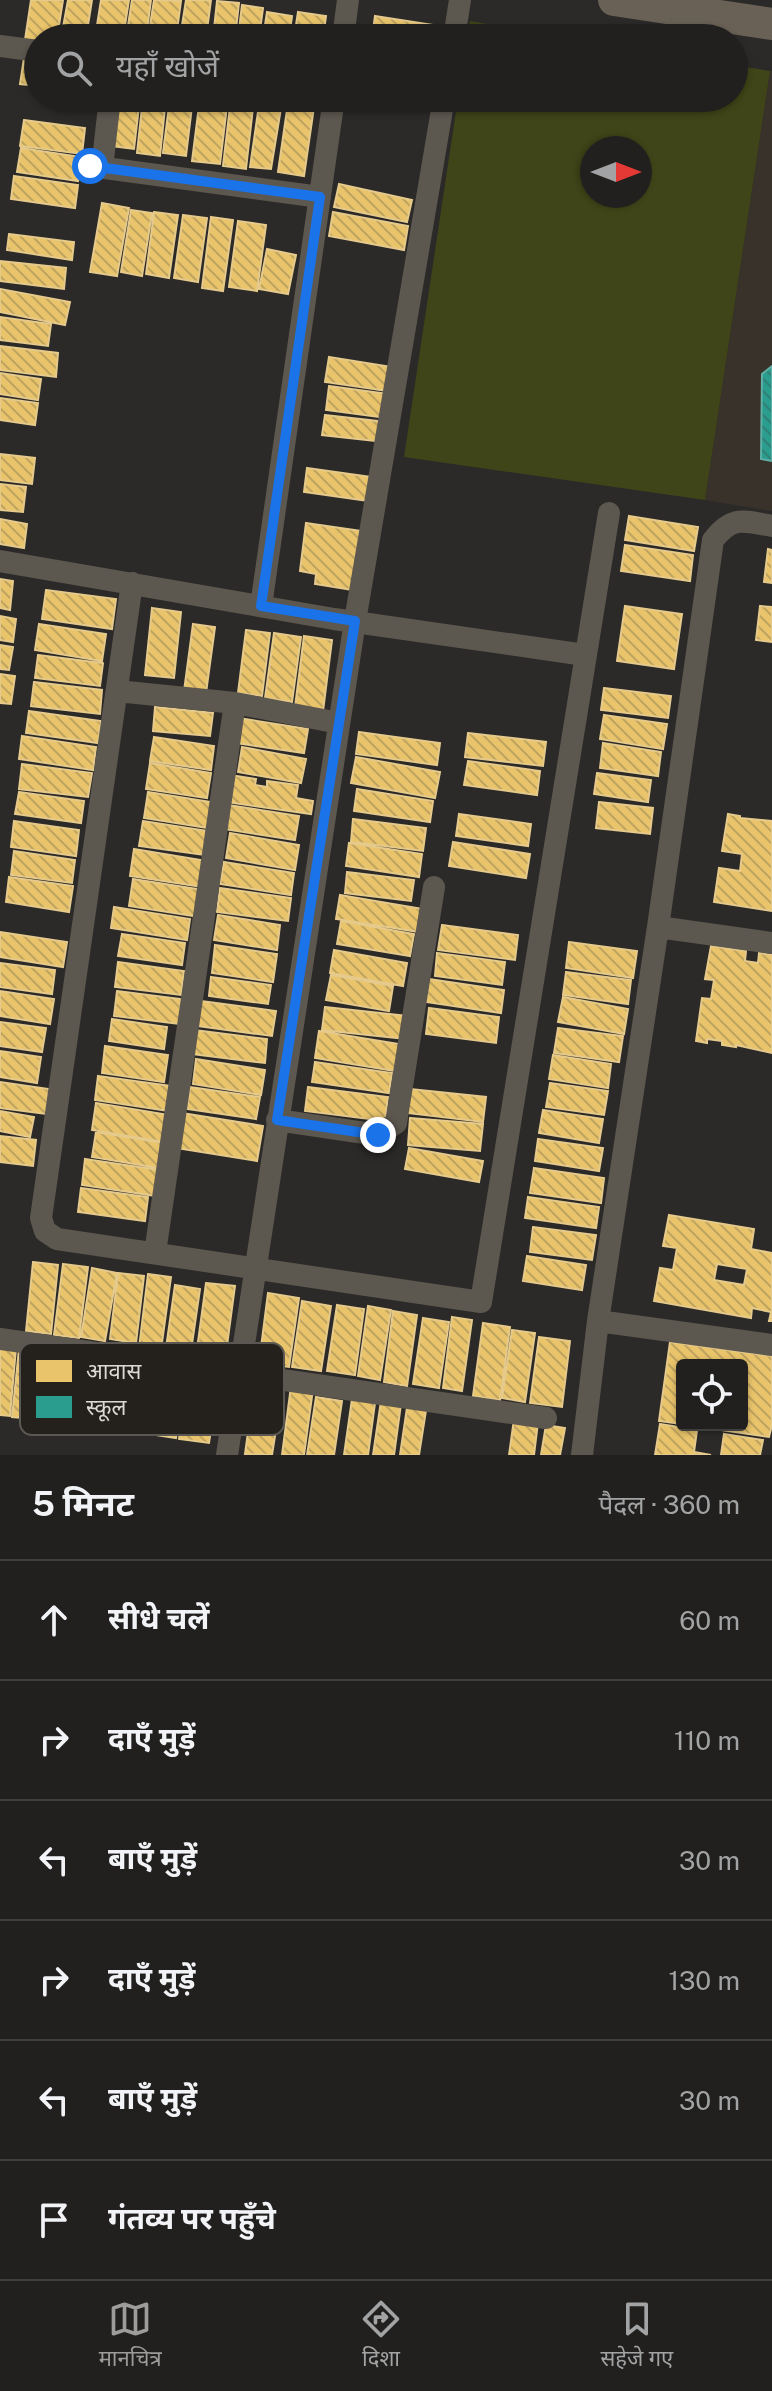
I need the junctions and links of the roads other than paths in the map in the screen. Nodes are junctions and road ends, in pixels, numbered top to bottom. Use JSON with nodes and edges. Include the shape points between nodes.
{"nodes":[{"id":1,"x":348,"y":0,"type":"edge"},
{"id":2,"x":460,"y":0,"type":"edge"},
{"id":3,"x":614,"y":0,"type":"edge"},
{"id":4,"x":345,"y":24,"type":"edge"},
{"id":5,"x":456,"y":24,"type":"edge"},
{"id":6,"x":772,"y":24,"type":"edge"},
{"id":7,"x":0,"y":46,"type":"edge"},
{"id":8,"x":24,"y":49,"type":"edge"},
{"id":9,"x":107,"y":112,"type":"edge"},
{"id":10,"x":332,"y":112,"type":"edge"},
{"id":11,"x":442,"y":112,"type":"edge"},
{"id":12,"x":320,"y":197,"type":"junction"},
{"id":13,"x":609,"y":513,"type":"dead end"},
{"id":14,"x":772,"y":526,"type":"edge"},
{"id":15,"x":0,"y":561,"type":"edge"},
{"id":16,"x":132,"y":583,"type":"junction"},
{"id":17,"x":261,"y":606,"type":"junction"},
{"id":18,"x":355,"y":621,"type":"junction"},
{"id":19,"x":585,"y":655,"type":"junction"},
{"id":20,"x":117,"y":691,"type":"junction"},
{"id":21,"x":235,"y":703,"type":"junction"},
{"id":22,"x":339,"y":723,"type":"junction"},
{"id":23,"x":434,"y":887,"type":"dead end"},
{"id":24,"x":658,"y":927,"type":"junction"},
{"id":25,"x":772,"y":943,"type":"edge"},
{"id":26,"x":277,"y":1120,"type":"junction"},
{"id":27,"x":155,"y":1253,"type":"junction"},
{"id":28,"x":254,"y":1268,"type":"junction"},
{"id":29,"x":598,"y":1321,"type":"junction"},
{"id":30,"x":0,"y":1339,"type":"edge"},
{"id":31,"x":29,"y":1343,"type":"edge"},
{"id":32,"x":243,"y":1343,"type":"edge"},
{"id":33,"x":772,"y":1345,"type":"edge"},
{"id":34,"x":284,"y":1379,"type":"edge"},
{"id":35,"x":546,"y":1418,"type":"dead end"},
{"id":36,"x":230,"y":1435,"type":"edge"},
{"id":37,"x":227,"y":1455,"type":"edge"},
{"id":38,"x":582,"y":1455,"type":"edge"}],
"edges":[{"from":1,"to":4,"type":"street"},
{"from":2,"to":5,"type":"street"},
{"from":3,"to":6,"type":"street"},
{"from":7,"to":8,"type":"street"},
{"from":9,"to":12,"type":"street","via":[[96,167]]},
{"from":10,"to":12,"type":"street"},
{"from":11,"to":18,"type":"street"},
{"from":12,"to":17,"type":"street"},
{"from":13,"to":19,"type":"street"},
{"from":14,"to":24,"type":"street","via":[[744,521],[725,525],[713,540]]},
{"from":15,"to":16,"type":"street"},
{"from":16,"to":17,"type":"street"},
{"from":16,"to":20,"type":"street"},
{"from":17,"to":18,"type":"street"},
{"from":18,"to":19,"type":"street"},
{"from":18,"to":22,"type":"street"},
{"from":19,"to":28,"type":"street","via":[[481,1302]]},
{"from":20,"to":21,"type":"street"},
{"from":20,"to":27,"type":"street","via":[[41,1218],[45,1231],[57,1239]]},
{"from":21,"to":22,"type":"street"},
{"from":21,"to":27,"type":"street"},
{"from":22,"to":26,"type":"street"},
{"from":23,"to":26,"type":"street","via":[[396,1123],[378,1135]]},
{"from":24,"to":25,"type":"street"},
{"from":24,"to":29,"type":"street"},
{"from":26,"to":28,"type":"street"},
{"from":27,"to":28,"type":"street"},
{"from":28,"to":32,"type":"street"},
{"from":29,"to":33,"type":"street"},
{"from":29,"to":38,"type":"street"},
{"from":30,"to":31,"type":"street"},
{"from":34,"to":35,"type":"street"},
{"from":36,"to":37,"type":"street"}]}
